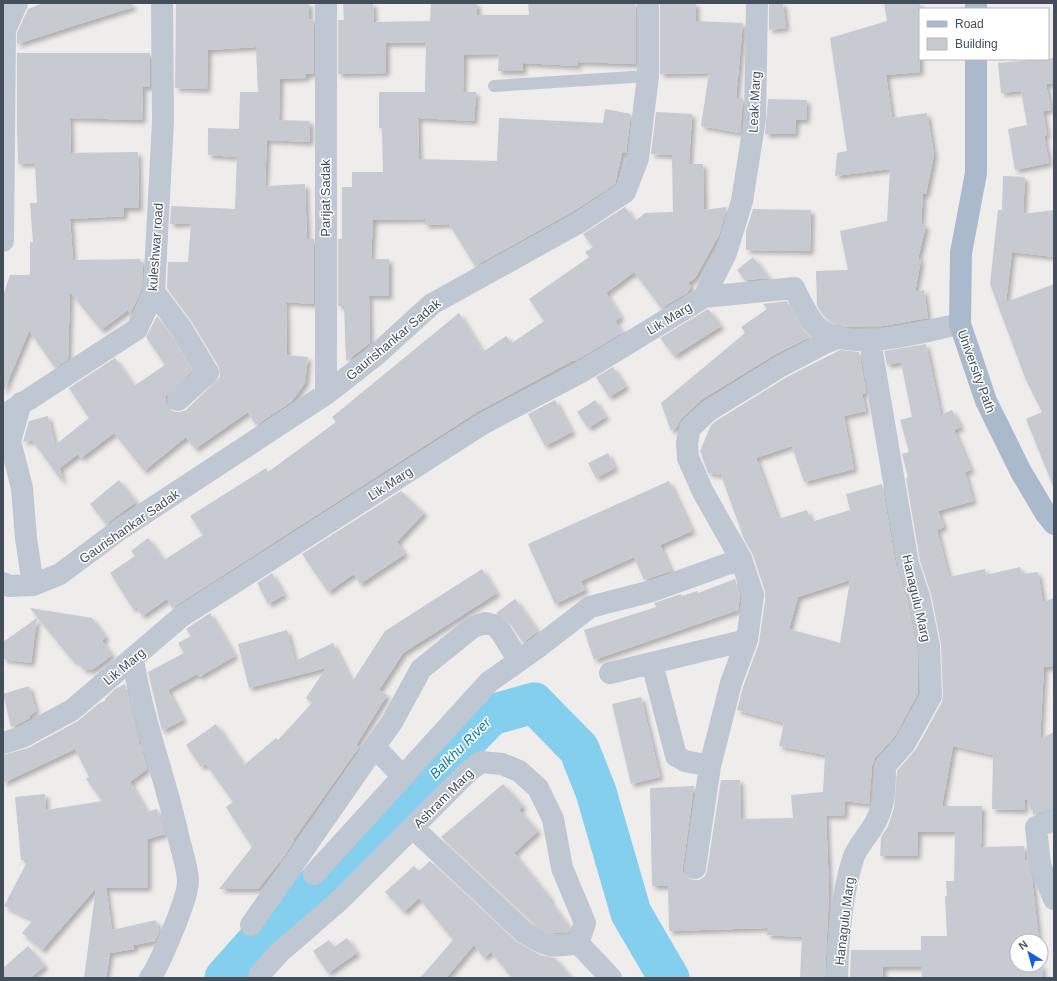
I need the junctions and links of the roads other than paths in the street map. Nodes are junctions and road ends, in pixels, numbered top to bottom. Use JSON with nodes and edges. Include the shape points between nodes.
{"nodes":[{"id":1,"x":17,"y":3,"type":"edge"},
{"id":2,"x":162,"y":3,"type":"edge"},
{"id":3,"x":326,"y":3,"type":"edge"},
{"id":4,"x":648,"y":3,"type":"edge"},
{"id":5,"x":757,"y":3,"type":"edge"},
{"id":6,"x":4,"y":30,"type":"edge"},
{"id":7,"x":976,"y":60,"type":"edge"},
{"id":8,"x":648,"y":76,"type":"junction"},
{"id":9,"x":494,"y":86,"type":"dead end"},
{"id":10,"x":742,"y":201,"type":"joint"},
{"id":11,"x":3,"y":241,"type":"edge"},
{"id":12,"x":154,"y":292,"type":"junction"},
{"id":13,"x":704,"y":297,"type":"junction"},
{"id":14,"x":960,"y":324,"type":"junction"},
{"id":15,"x":837,"y":338,"type":"junction"},
{"id":16,"x":870,"y":341,"type":"junction"},
{"id":17,"x":326,"y":394,"type":"junction"},
{"id":18,"x":178,"y":400,"type":"dead end"},
{"id":19,"x":21,"y":403,"type":"junction"},
{"id":20,"x":3,"y":416,"type":"edge"},
{"id":21,"x":1051,"y":517,"type":"edge"},
{"id":22,"x":741,"y":559,"type":"junction"},
{"id":23,"x":3,"y":583,"type":"edge"},
{"id":24,"x":32,"y":585,"type":"junction"},
{"id":25,"x":748,"y":640,"type":"junction"},
{"id":26,"x":133,"y":659,"type":"junction"},
{"id":27,"x":518,"y":661,"type":"junction"},
{"id":28,"x":652,"y":663,"type":"junction"},
{"id":29,"x":610,"y":673,"type":"dead end"},
{"id":30,"x":3,"y":743,"type":"edge"},
{"id":31,"x":375,"y":747,"type":"junction"},
{"id":32,"x":710,"y":766,"type":"junction"},
{"id":33,"x":402,"y":776,"type":"junction"},
{"id":34,"x":1054,"y":820,"type":"edge"},
{"id":35,"x":413,"y":828,"type":"junction"},
{"id":36,"x":310,"y":840,"type":"junction"},
{"id":37,"x":330,"y":856,"type":"junction"},
{"id":38,"x":695,"y":868,"type":"dead end"},
{"id":39,"x":314,"y":874,"type":"dead end"},
{"id":40,"x":1054,"y":899,"type":"edge"},
{"id":41,"x":251,"y":925,"type":"dead end"},
{"id":42,"x":578,"y":943,"type":"junction"},
{"id":43,"x":150,"y":978,"type":"edge"},
{"id":44,"x":259,"y":978,"type":"edge"},
{"id":45,"x":611,"y":978,"type":"edge"},
{"id":46,"x":838,"y":978,"type":"edge"}],
"edges":[{"from":1,"to":6,"type":"street"},
{"from":2,"to":12,"type":"street","name":"kuleshwar road","via":[[163,121]]},
{"from":3,"to":17,"type":"street","name":"Parijat Sadak"},
{"from":4,"to":8,"type":"street","name":"Gaurishankar Sadak"},
{"from":5,"to":10,"type":"street","name":"Leak Marg","via":[[755,119]]},
{"from":6,"to":11,"type":"street"},
{"from":7,"to":14,"type":"main road","name":"University Path","via":[[976,173],[961,253]]},
{"from":8,"to":9,"type":"lane"},
{"from":8,"to":17,"type":"street","name":"Gaurishankar Sadak","via":[[638,158],[626,192],[578,223],[432,304],[376,355]]},
{"from":10,"to":13,"type":"street","name":"Lik Marg","via":[[726,253]]},
{"from":12,"to":18,"type":"street","via":[[181,328],[208,373]]},
{"from":12,"to":19,"type":"street","name":"kuleshwar road","via":[[137,329]]},
{"from":13,"to":15,"type":"street","via":[[794,288],[816,325]]},
{"from":13,"to":26,"type":"street","name":"Lik Marg","via":[[581,372],[484,423],[182,616]]},
{"from":14,"to":16,"type":"street"},
{"from":14,"to":21,"type":"main road","name":"University Path","via":[[986,401],[1021,472]]},
{"from":15,"to":16,"type":"street"},
{"from":15,"to":22,"type":"street","via":[[782,366],[708,411],[690,428],[688,458],[703,492]]},
{"from":16,"to":46,"type":"street","name":"Hanagulu Marg","via":[[908,564],[919,596],[929,646],[931,696],[905,743],[885,766],[885,796],[874,826],[853,857],[844,894]]},
{"from":17,"to":24,"type":"street","name":"Gaurishankar Sadak","via":[[119,530],[60,574]]},
{"from":19,"to":20,"type":"street","name":"kuleshwar road"},
{"from":19,"to":24,"type":"street","via":[[10,441],[22,488]]},
{"from":22,"to":25,"type":"street","via":[[753,595]]},
{"from":22,"to":27,"type":"street","via":[[652,592],[590,607]]},
{"from":23,"to":24,"type":"street","name":"Gaurishankar Sadak","via":[[9,586]]},
{"from":25,"to":28,"type":"street"},
{"from":25,"to":32,"type":"street","via":[[731,683]]},
{"from":26,"to":30,"type":"street","name":"Lik Marg","via":[[72,710],[22,737]]},
{"from":26,"to":43,"type":"street","via":[[138,691],[173,811],[188,880],[181,906],[157,968]]},
{"from":27,"to":31,"type":"street","via":[[501,632],[494,626],[486,623],[473,627],[421,669]]},
{"from":27,"to":33,"type":"street","via":[[489,682]]},
{"from":28,"to":29,"type":"street"},
{"from":28,"to":32,"type":"street","via":[[676,756],[685,761]]},
{"from":31,"to":33,"type":"street"},
{"from":31,"to":36,"type":"street"},
{"from":32,"to":38,"type":"street"},
{"from":33,"to":37,"type":"street"},
{"from":34,"to":40,"type":"street","via":[[1036,827],[1040,865]]},
{"from":35,"to":42,"type":"street","via":[[525,933],[543,944],[556,947]]},
{"from":35,"to":42,"type":"street","name":"Ashram Marg","via":[[481,762],[502,764],[519,771],[538,788],[553,819],[562,868],[585,923]]},
{"from":35,"to":44,"type":"street","name":"Ashram Marg","via":[[340,900],[279,953]]},
{"from":36,"to":37,"type":"street"},
{"from":36,"to":41,"type":"street"},
{"from":37,"to":39,"type":"street"},
{"from":42,"to":45,"type":"street"}]}
